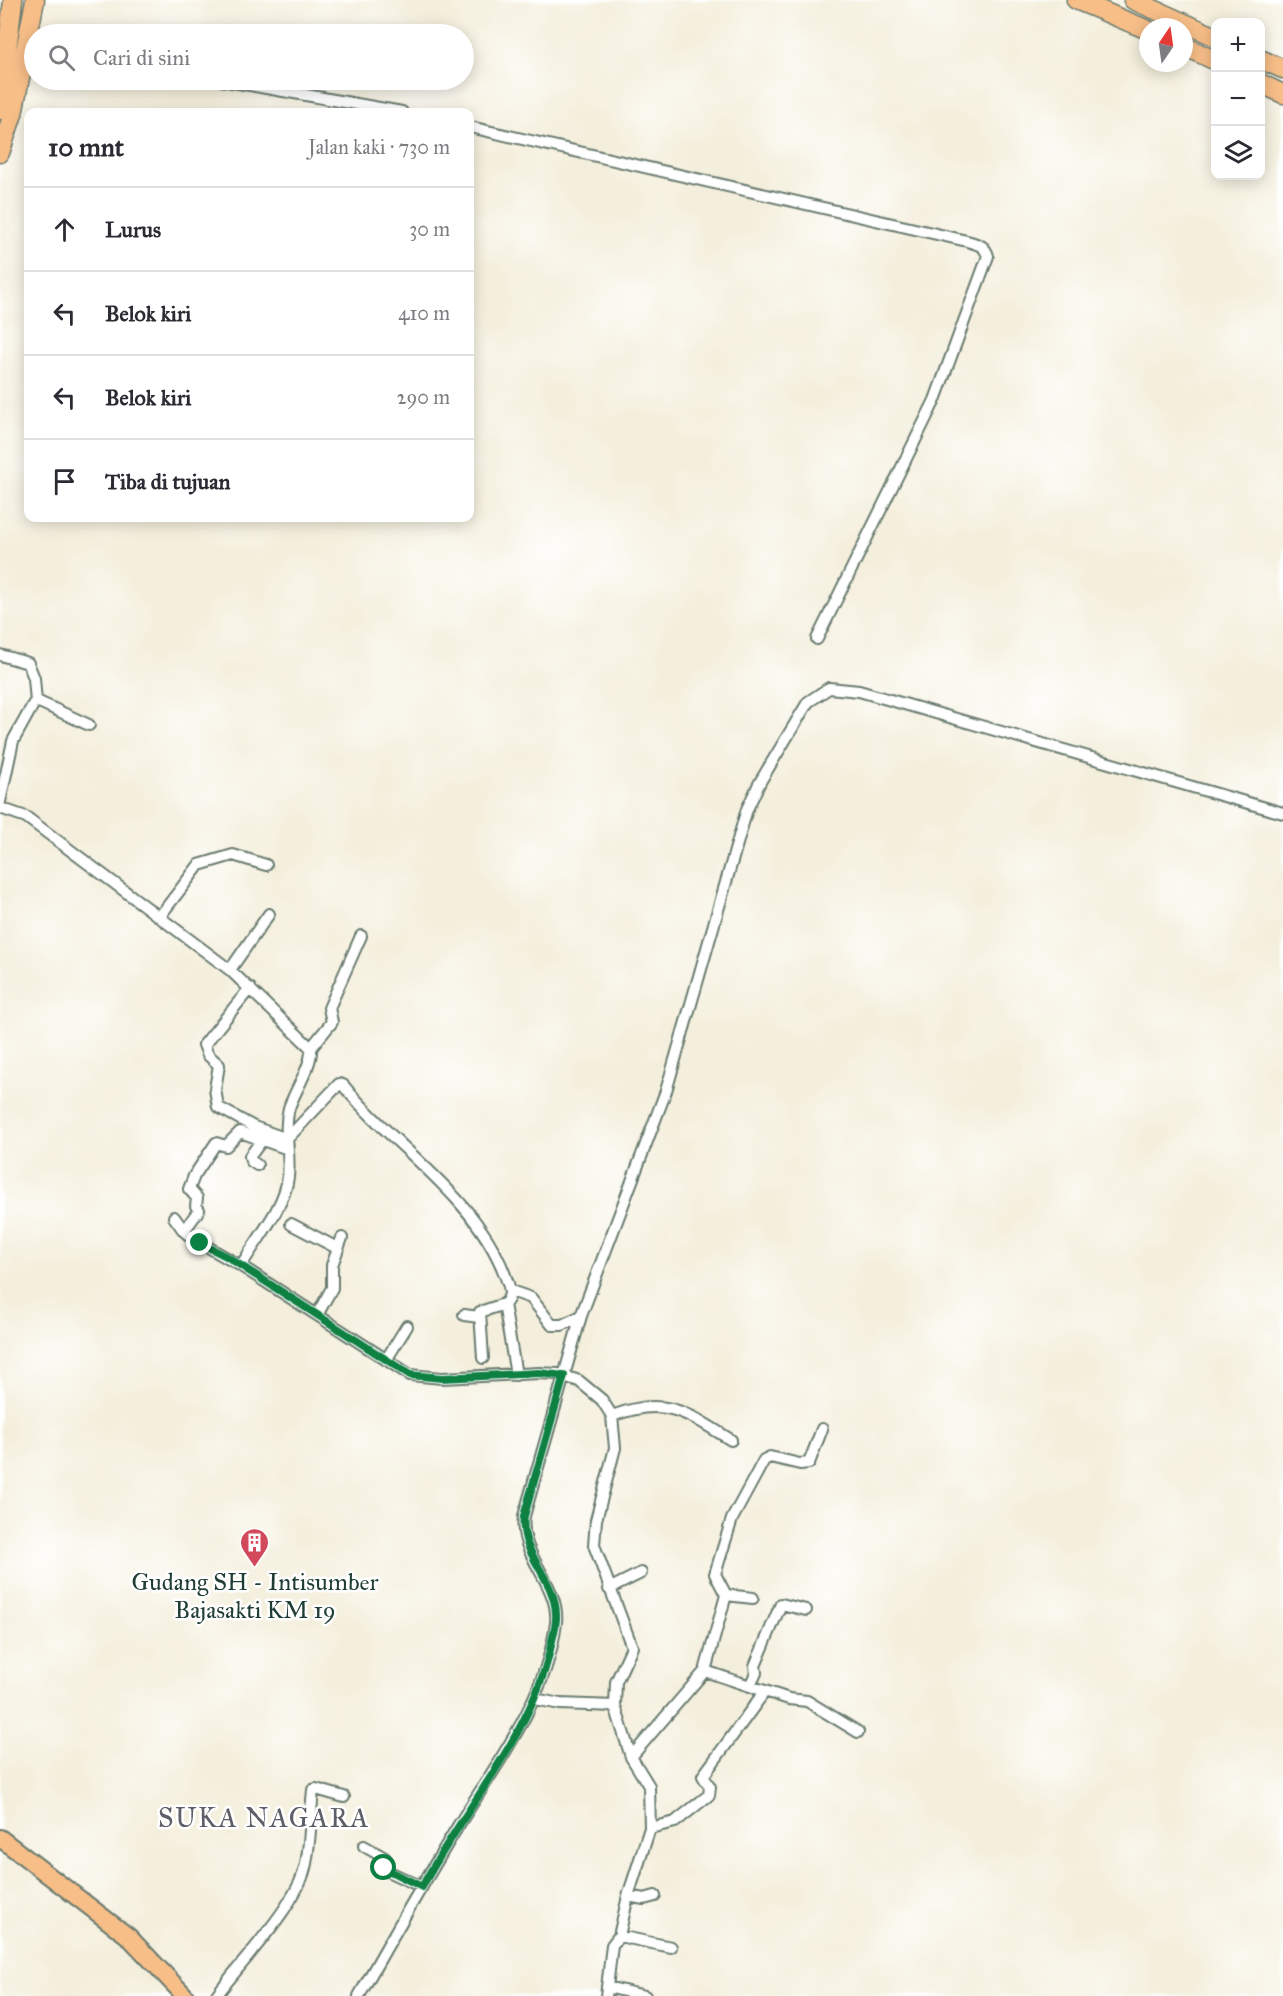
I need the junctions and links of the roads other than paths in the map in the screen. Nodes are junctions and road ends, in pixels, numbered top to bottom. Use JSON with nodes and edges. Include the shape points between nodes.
{"nodes":[{"id":1,"x":4,"y":0,"type":"edge"},
{"id":2,"x":13,"y":0,"type":"edge"},
{"id":3,"x":26,"y":0,"type":"edge"},
{"id":4,"x":35,"y":0,"type":"edge"},
{"id":5,"x":1076,"y":0,"type":"edge"},
{"id":6,"x":1133,"y":0,"type":"edge"},
{"id":7,"x":28,"y":24,"type":"edge"},
{"id":8,"x":1139,"y":26,"type":"edge"},
{"id":9,"x":1211,"y":35,"type":"edge"},
{"id":10,"x":24,"y":40,"type":"edge"},
{"id":11,"x":1193,"y":50,"type":"edge"},
{"id":12,"x":1211,"y":59,"type":"edge"},
{"id":13,"x":1265,"y":61,"type":"edge"},
{"id":14,"x":1283,"y":69,"type":"edge"},
{"id":15,"x":1265,"y":85,"type":"edge"},
{"id":16,"x":278,"y":90,"type":"edge"},
{"id":17,"x":10,"y":92,"type":"junction"},
{"id":18,"x":1283,"y":94,"type":"edge"},
{"id":19,"x":379,"y":108,"type":"edge"},
{"id":20,"x":0,"y":111,"type":"edge"},
{"id":21,"x":474,"y":128,"type":"edge"},
{"id":22,"x":0,"y":153,"type":"edge"},
{"id":23,"x":817,"y":639,"type":"dead end"},
{"id":24,"x":0,"y":655,"type":"edge"},
{"id":25,"x":36,"y":702,"type":"junction"},
{"id":26,"x":89,"y":725,"type":"dead end"},
{"id":27,"x":0,"y":802,"type":"edge"},
{"id":28,"x":0,"y":808,"type":"edge"},
{"id":29,"x":1283,"y":813,"type":"edge"},
{"id":30,"x":266,"y":865,"type":"dead end"},
{"id":31,"x":269,"y":914,"type":"dead end"},
{"id":32,"x":160,"y":916,"type":"junction"},
{"id":33,"x":361,"y":936,"type":"dead end"},
{"id":34,"x":230,"y":970,"type":"junction"},
{"id":35,"x":250,"y":988,"type":"junction"},
{"id":36,"x":311,"y":1048,"type":"junction"},
{"id":37,"x":262,"y":1140,"type":"junction"},
{"id":38,"x":287,"y":1144,"type":"junction"},
{"id":39,"x":257,"y":1165,"type":"dead end"},
{"id":40,"x":174,"y":1217,"type":"dead end"},
{"id":41,"x":291,"y":1224,"type":"dead end"},
{"id":42,"x":184,"y":1231,"type":"junction"},
{"id":43,"x":241,"y":1266,"type":"junction"},
{"id":44,"x":511,"y":1291,"type":"junction"},
{"id":45,"x":504,"y":1304,"type":"junction"},
{"id":46,"x":317,"y":1315,"type":"junction"},
{"id":47,"x":464,"y":1316,"type":"dead end"},
{"id":48,"x":581,"y":1316,"type":"junction"},
{"id":49,"x":479,"y":1317,"type":"junction"},
{"id":50,"x":407,"y":1326,"type":"dead end"},
{"id":51,"x":483,"y":1358,"type":"dead end"},
{"id":52,"x":386,"y":1360,"type":"junction"},
{"id":53,"x":516,"y":1375,"type":"junction"},
{"id":54,"x":564,"y":1376,"type":"junction"},
{"id":55,"x":612,"y":1416,"type":"junction"},
{"id":56,"x":822,"y":1429,"type":"dead end"},
{"id":57,"x":731,"y":1440,"type":"dead end"},
{"id":58,"x":641,"y":1573,"type":"dead end"},
{"id":59,"x":609,"y":1589,"type":"junction"},
{"id":60,"x":726,"y":1595,"type":"junction"},
{"id":61,"x":753,"y":1598,"type":"dead end"},
{"id":62,"x":806,"y":1611,"type":"dead end"},
{"id":63,"x":705,"y":1671,"type":"junction"},
{"id":64,"x":750,"y":1686,"type":"junction"},
{"id":65,"x":765,"y":1691,"type":"junction"},
{"id":66,"x":535,"y":1699,"type":"junction"},
{"id":67,"x":615,"y":1706,"type":"junction"},
{"id":68,"x":858,"y":1732,"type":"dead end"},
{"id":69,"x":631,"y":1757,"type":"junction"},
{"id":70,"x":344,"y":1797,"type":"dead end"},
{"id":71,"x":650,"y":1828,"type":"junction"},
{"id":72,"x":0,"y":1838,"type":"edge"},
{"id":73,"x":364,"y":1846,"type":"dead end"},
{"id":74,"x":422,"y":1887,"type":"junction"},
{"id":75,"x":628,"y":1896,"type":"junction"},
{"id":76,"x":655,"y":1896,"type":"dead end"},
{"id":77,"x":619,"y":1936,"type":"junction"},
{"id":78,"x":671,"y":1947,"type":"dead end"},
{"id":79,"x":606,"y":1992,"type":"edge"},
{"id":80,"x":185,"y":1996,"type":"edge"},
{"id":81,"x":216,"y":1996,"type":"edge"},
{"id":82,"x":359,"y":1996,"type":"edge"},
{"id":83,"x":645,"y":1996,"type":"edge"}],
"edges":[{"from":1,"to":17,"type":"highway"},
{"from":2,"to":17,"type":"highway"},
{"from":3,"to":17,"type":"highway"},
{"from":4,"to":7,"type":"highway"},
{"from":5,"to":8,"type":"highway"},
{"from":6,"to":9,"type":"highway"},
{"from":10,"to":17,"type":"highway"},
{"from":11,"to":12,"type":"highway"},
{"from":13,"to":14,"type":"highway"},
{"from":15,"to":18,"type":"highway"},
{"from":16,"to":19,"type":"street"},
{"from":17,"to":20,"type":"highway"},
{"from":17,"to":22,"type":"highway","via":[[7,138]]},
{"from":21,"to":23,"type":"street","via":[[967,241],[987,251],[935,400]]},
{"from":24,"to":25,"type":"street","via":[[28,663]]},
{"from":25,"to":26,"type":"street"},
{"from":25,"to":27,"type":"street","via":[[13,741]]},
{"from":28,"to":32,"type":"street","via":[[26,817]]},
{"from":29,"to":48,"type":"street","via":[[859,691],[829,688],[815,695],[747,809],[666,1091]]},
{"from":30,"to":32,"type":"street","via":[[233,855],[199,865]]},
{"from":31,"to":34,"type":"street"},
{"from":32,"to":34,"type":"street"},
{"from":33,"to":36,"type":"street","via":[[329,1008],[332,1022]]},
{"from":34,"to":35,"type":"street"},
{"from":35,"to":36,"type":"street"},
{"from":35,"to":38,"type":"street","via":[[204,1045],[219,1065],[215,1098],[223,1112]]},
{"from":36,"to":38,"type":"street","via":[[311,1057],[290,1107]]},
{"from":37,"to":38,"type":"street"},
{"from":37,"to":39,"type":"street","via":[[250,1156]]},
{"from":37,"to":42,"type":"street","via":[[240,1132],[226,1146],[214,1145],[189,1189],[197,1198],[199,1210]]},
{"from":38,"to":43,"type":"street","via":[[286,1191]]},
{"from":38,"to":44,"type":"street","via":[[339,1084],[343,1085],[464,1207],[485,1233]]},
{"from":40,"to":42,"type":"street"},
{"from":41,"to":46,"type":"street","via":[[340,1243],[332,1265],[332,1288]]},
{"from":42,"to":43,"type":"street"},
{"from":43,"to":46,"type":"street"},
{"from":44,"to":45,"type":"street"},
{"from":44,"to":48,"type":"street","via":[[531,1298],[552,1325]]},
{"from":45,"to":49,"type":"street","via":[[481,1311]]},
{"from":45,"to":53,"type":"street"},
{"from":46,"to":52,"type":"street"},
{"from":47,"to":49,"type":"street"},
{"from":48,"to":54,"type":"street"},
{"from":49,"to":51,"type":"street"},
{"from":50,"to":52,"type":"street"},
{"from":52,"to":53,"type":"street","via":[[405,1373],[428,1378]]},
{"from":53,"to":54,"type":"street"},
{"from":54,"to":55,"type":"street","via":[[593,1391]]},
{"from":54,"to":66,"type":"street","via":[[523,1523],[525,1542],[553,1597],[556,1614],[547,1669]]},
{"from":55,"to":57,"type":"street","via":[[639,1408],[681,1411]]},
{"from":55,"to":59,"type":"street","via":[[613,1457],[594,1539]]},
{"from":56,"to":60,"type":"street","via":[[809,1464],[770,1457],[764,1460],[748,1487],[718,1560],[715,1576]]},
{"from":58,"to":59,"type":"street"},
{"from":59,"to":67,"type":"street","via":[[632,1647],[616,1682]]},
{"from":60,"to":61,"type":"street"},
{"from":60,"to":63,"type":"street"},
{"from":62,"to":64,"type":"street","via":[[781,1604]]},
{"from":63,"to":64,"type":"street"},
{"from":63,"to":69,"type":"street"},
{"from":64,"to":65,"type":"street"},
{"from":65,"to":68,"type":"street","via":[[807,1701]]},
{"from":65,"to":71,"type":"street","via":[[704,1775],[709,1795],[675,1822]]},
{"from":66,"to":67,"type":"street"},
{"from":66,"to":74,"type":"street"},
{"from":67,"to":69,"type":"street"},
{"from":69,"to":71,"type":"street","via":[[649,1786]]},
{"from":70,"to":81,"type":"street","via":[[313,1790],[305,1868],[299,1884]]},
{"from":71,"to":75,"type":"street"},
{"from":72,"to":80,"type":"highway","via":[[129,1937]]},
{"from":73,"to":74,"type":"street","via":[[385,1858],[385,1870]]},
{"from":74,"to":82,"type":"street"},
{"from":75,"to":76,"type":"street"},
{"from":75,"to":77,"type":"street"},
{"from":77,"to":78,"type":"street"},
{"from":77,"to":79,"type":"street","via":[[612,1945]]},
{"from":79,"to":83,"type":"street"}]}
